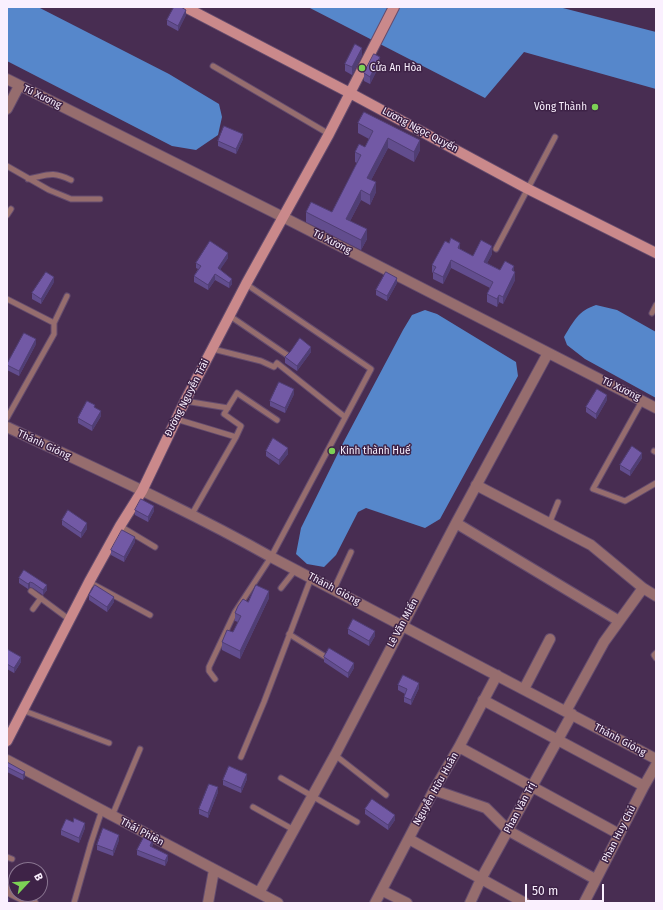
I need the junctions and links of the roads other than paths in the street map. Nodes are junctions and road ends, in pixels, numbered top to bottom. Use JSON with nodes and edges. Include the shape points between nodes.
{"nodes":[{"id":1,"x":185,"y":7,"type":"edge"},
{"id":2,"x":394,"y":7,"type":"edge"},
{"id":3,"x":213,"y":66,"type":"dead end"},
{"id":4,"x":7,"y":79,"type":"edge"},
{"id":5,"x":19,"y":86,"type":"junction"},
{"id":6,"x":350,"y":92,"type":"junction"},
{"id":7,"x":7,"y":109,"type":"edge"},
{"id":8,"x":329,"y":134,"type":"junction"},
{"id":9,"x":556,"y":137,"type":"dead end"},
{"id":10,"x":7,"y":166,"type":"edge"},
{"id":11,"x":28,"y":179,"type":"junction"},
{"id":12,"x":71,"y":180,"type":"dead end"},
{"id":13,"x":528,"y":189,"type":"junction"},
{"id":14,"x":100,"y":199,"type":"dead end"},
{"id":15,"x":11,"y":209,"type":"dead end"},
{"id":16,"x":7,"y":215,"type":"edge"},
{"id":17,"x":283,"y":217,"type":"junction"},
{"id":18,"x":496,"y":250,"type":"dead end"},
{"id":19,"x":656,"y":253,"type":"edge"},
{"id":20,"x":246,"y":284,"type":"junction"},
{"id":21,"x":67,"y":296,"type":"dead end"},
{"id":22,"x":7,"y":299,"type":"edge"},
{"id":23,"x":656,"y":305,"type":"edge"},
{"id":24,"x":652,"y":313,"type":"dead end"},
{"id":25,"x":230,"y":316,"type":"junction"},
{"id":26,"x":54,"y":323,"type":"junction"},
{"id":27,"x":213,"y":349,"type":"junction"},
{"id":28,"x":548,"y":353,"type":"junction"},
{"id":29,"x":287,"y":355,"type":"edge"},
{"id":30,"x":642,"y":400,"type":"junction"},
{"id":31,"x":184,"y":401,"type":"junction"},
{"id":32,"x":228,"y":408,"type":"junction"},
{"id":33,"x":656,"y":408,"type":"edge"},
{"id":34,"x":7,"y":418,"type":"edge"},
{"id":35,"x":345,"y":418,"type":"junction"},
{"id":36,"x":175,"y":419,"type":"junction"},
{"id":37,"x":277,"y":420,"type":"dead end"},
{"id":38,"x":7,"y":427,"type":"edge"},
{"id":39,"x":236,"y":436,"type":"junction"},
{"id":40,"x":656,"y":483,"type":"edge"},
{"id":41,"x":476,"y":485,"type":"junction"},
{"id":42,"x":142,"y":491,"type":"junction"},
{"id":43,"x":558,"y":502,"type":"dead end"},
{"id":44,"x":192,"y":514,"type":"junction"},
{"id":45,"x":456,"y":523,"type":"junction"},
{"id":46,"x":549,"y":524,"type":"junction"},
{"id":47,"x":120,"y":526,"type":"junction"},
{"id":48,"x":155,"y":547,"type":"dead end"},
{"id":49,"x":351,"y":552,"type":"dead end"},
{"id":50,"x":271,"y":557,"type":"junction"},
{"id":51,"x":296,"y":569,"type":"junction"},
{"id":52,"x":311,"y":578,"type":"junction"},
{"id":53,"x":89,"y":582,"type":"junction"},
{"id":54,"x":281,"y":588,"type":"dead end"},
{"id":55,"x":643,"y":588,"type":"junction"},
{"id":56,"x":334,"y":590,"type":"junction"},
{"id":57,"x":32,"y":591,"type":"dead end"},
{"id":58,"x":656,"y":596,"type":"edge"},
{"id":59,"x":41,"y":598,"type":"junction"},
{"id":60,"x":32,"y":609,"type":"dead end"},
{"id":61,"x":150,"y":615,"type":"dead end"},
{"id":62,"x":70,"y":620,"type":"junction"},
{"id":63,"x":619,"y":621,"type":"junction"},
{"id":64,"x":402,"y":625,"type":"junction"},
{"id":65,"x":289,"y":634,"type":"junction"},
{"id":66,"x":550,"y":639,"type":"dead end"},
{"id":67,"x":656,"y":653,"type":"edge"},
{"id":68,"x":324,"y":656,"type":"edge"},
{"id":69,"x":656,"y":658,"type":"edge"},
{"id":70,"x":497,"y":675,"type":"junction"},
{"id":71,"x":215,"y":679,"type":"dead end"},
{"id":72,"x":524,"y":689,"type":"junction"},
{"id":73,"x":483,"y":700,"type":"junction"},
{"id":74,"x":22,"y":710,"type":"junction"},
{"id":75,"x":569,"y":713,"type":"junction"},
{"id":76,"x":558,"y":739,"type":"junction"},
{"id":77,"x":7,"y":741,"type":"edge"},
{"id":78,"x":109,"y":743,"type":"dead end"},
{"id":79,"x":459,"y":747,"type":"junction"},
{"id":80,"x":140,"y":749,"type":"dead end"},
{"id":81,"x":335,"y":755,"type":"junction"},
{"id":82,"x":241,"y":757,"type":"dead end"},
{"id":83,"x":656,"y":759,"type":"edge"},
{"id":84,"x":7,"y":760,"type":"edge"},
{"id":85,"x":656,"y":766,"type":"edge"},
{"id":86,"x":281,"y":778,"type":"dead end"},
{"id":87,"x":532,"y":786,"type":"junction"},
{"id":88,"x":644,"y":786,"type":"junction"},
{"id":89,"x":434,"y":790,"type":"junction"},
{"id":90,"x":386,"y":795,"type":"dead end"},
{"id":91,"x":313,"y":796,"type":"junction"},
{"id":92,"x":253,"y":807,"type":"dead end"},
{"id":93,"x":102,"y":810,"type":"junction"},
{"id":94,"x":112,"y":816,"type":"junction"},
{"id":95,"x":357,"y":822,"type":"dead end"},
{"id":96,"x":294,"y":830,"type":"junction"},
{"id":97,"x":509,"y":830,"type":"junction"},
{"id":98,"x":619,"y":834,"type":"junction"},
{"id":99,"x":409,"y":839,"type":"junction"},
{"id":100,"x":214,"y":870,"type":"junction"},
{"id":101,"x":481,"y":879,"type":"junction"},
{"id":102,"x":595,"y":879,"type":"junction"},
{"id":103,"x":7,"y":890,"type":"edge"},
{"id":104,"x":383,"y":891,"type":"junction"},
{"id":105,"x":259,"y":893,"type":"junction"},
{"id":106,"x":33,"y":903,"type":"edge"},
{"id":107,"x":74,"y":903,"type":"edge"},
{"id":108,"x":208,"y":903,"type":"edge"},
{"id":109,"x":278,"y":903,"type":"edge"},
{"id":110,"x":375,"y":903,"type":"edge"},
{"id":111,"x":406,"y":903,"type":"edge"},
{"id":112,"x":470,"y":903,"type":"edge"},
{"id":113,"x":524,"y":903,"type":"edge"},
{"id":114,"x":584,"y":903,"type":"edge"}],
"edges":[{"from":1,"to":6,"type":"main road","name":"Lương Ngọc Quyến"},
{"from":2,"to":6,"type":"main road","name":"Đường Nguyễn Trãi"},
{"from":3,"to":8,"type":"lane"},
{"from":4,"to":5,"type":"street","name":"Tú Xương"},
{"from":5,"to":7,"type":"street"},
{"from":5,"to":17,"type":"street","name":"Tú Xương"},
{"from":6,"to":8,"type":"main road","name":"Đường Nguyễn Trãi"},
{"from":6,"to":13,"type":"main road","name":"Lương Ngọc Quyến"},
{"from":8,"to":17,"type":"main road","name":"Đường Nguyễn Trãi"},
{"from":9,"to":13,"type":"lane"},
{"from":10,"to":11,"type":"lane"},
{"from":11,"to":12,"type":"lane","via":[[59,174]]},
{"from":11,"to":14,"type":"lane","via":[[71,199]]},
{"from":13,"to":18,"type":"lane"},
{"from":13,"to":19,"type":"main road","name":"Lương Ngọc Quyến"},
{"from":15,"to":16,"type":"lane"},
{"from":17,"to":20,"type":"main road","name":"Đường Nguyễn Trãi"},
{"from":17,"to":28,"type":"street","name":"Tú Xương"},
{"from":20,"to":25,"type":"main road","name":"Đường Nguyễn Trãi"},
{"from":20,"to":35,"type":"lane","via":[[371,369]]},
{"from":21,"to":26,"type":"lane"},
{"from":22,"to":26,"type":"lane"},
{"from":23,"to":24,"type":"lane"},
{"from":25,"to":27,"type":"main road","name":"Đường Nguyễn Trãi"},
{"from":25,"to":29,"type":"lane"},
{"from":26,"to":34,"type":"lane","via":[[54,334]]},
{"from":27,"to":31,"type":"main road","name":"Đường Nguyễn Trãi"},
{"from":27,"to":35,"type":"lane","via":[[261,361],[274,367],[277,363]]},
{"from":28,"to":30,"type":"street","name":"Tú Xương"},
{"from":28,"to":41,"type":"street","name":"Lê Văn Miến"},
{"from":30,"to":33,"type":"street","name":"Tú Xương"},
{"from":30,"to":40,"type":"lane","via":[[593,488],[625,502]]},
{"from":31,"to":32,"type":"lane"},
{"from":31,"to":36,"type":"main road","name":"Đường Nguyễn Trãi"},
{"from":32,"to":37,"type":"lane","via":[[237,393]]},
{"from":32,"to":39,"type":"lane","via":[[224,414],[241,426]]},
{"from":35,"to":50,"type":"lane"},
{"from":36,"to":39,"type":"lane"},
{"from":36,"to":42,"type":"main road","name":"Đường Nguyễn Trãi"},
{"from":38,"to":42,"type":"street","name":"Thánh Gióng"},
{"from":39,"to":44,"type":"lane"},
{"from":41,"to":45,"type":"street","name":"Lê Văn Miến"},
{"from":41,"to":46,"type":"street"},
{"from":42,"to":44,"type":"street","name":"Thánh Gióng"},
{"from":42,"to":47,"type":"main road","name":"Đường Nguyễn Trãi"},
{"from":43,"to":46,"type":"lane"},
{"from":44,"to":50,"type":"street","name":"Thánh Gióng"},
{"from":45,"to":63,"type":"street"},
{"from":45,"to":64,"type":"street","name":"Lê Văn Miến"},
{"from":46,"to":55,"type":"street","via":[[591,545]]},
{"from":47,"to":48,"type":"lane"},
{"from":47,"to":53,"type":"main road","name":"Đường Nguyễn Trãi"},
{"from":49,"to":56,"type":"lane"},
{"from":50,"to":51,"type":"street","name":"Thánh Gióng"},
{"from":50,"to":71,"type":"lane","via":[[235,612],[209,667]]},
{"from":51,"to":52,"type":"street","name":"Thánh Gióng"},
{"from":51,"to":54,"type":"lane"},
{"from":52,"to":56,"type":"street","name":"Thánh Gióng"},
{"from":52,"to":65,"type":"lane"},
{"from":53,"to":61,"type":"lane"},
{"from":53,"to":62,"type":"main road","name":"Đường Nguyễn Trãi"},
{"from":55,"to":58,"type":"street"},
{"from":55,"to":63,"type":"street","name":"Phan Văn Trị"},
{"from":56,"to":64,"type":"street","name":"Thánh Gióng"},
{"from":57,"to":59,"type":"lane"},
{"from":59,"to":60,"type":"lane"},
{"from":59,"to":62,"type":"lane"},
{"from":62,"to":74,"type":"main road","name":"Đường Nguyễn Trãi"},
{"from":63,"to":75,"type":"street","name":"Phan Văn Trị","via":[[604,642]]},
{"from":64,"to":70,"type":"street","name":"Thánh Gióng"},
{"from":64,"to":81,"type":"street","name":"Lê Văn Miến"},
{"from":65,"to":68,"type":"lane"},
{"from":65,"to":82,"type":"lane"},
{"from":66,"to":72,"type":"street"},
{"from":67,"to":69,"type":"lane"},
{"from":70,"to":72,"type":"street","name":"Thánh Gióng"},
{"from":70,"to":73,"type":"street","name":"Nguyễn Hữu Huân"},
{"from":72,"to":75,"type":"street","name":"Thánh Gióng"},
{"from":73,"to":76,"type":"street"},
{"from":73,"to":79,"type":"street","name":"Nguyễn Hữu Huân"},
{"from":74,"to":77,"type":"main road","name":"Đường Nguyễn Trãi"},
{"from":74,"to":78,"type":"lane"},
{"from":75,"to":76,"type":"street","name":"Phan Văn Trị"},
{"from":75,"to":83,"type":"street","name":"Thánh Gióng"},
{"from":76,"to":87,"type":"street","name":"Phan Văn Trị"},
{"from":76,"to":88,"type":"street"},
{"from":79,"to":87,"type":"street"},
{"from":79,"to":89,"type":"street","name":"Nguyễn Hữu Huân"},
{"from":80,"to":94,"type":"lane"},
{"from":81,"to":90,"type":"lane"},
{"from":81,"to":91,"type":"street","name":"Lê Văn Miến"},
{"from":84,"to":93,"type":"street","name":"Thái Phiên"},
{"from":85,"to":88,"type":"street","name":"Phan Huy Chú"},
{"from":86,"to":91,"type":"lane"},
{"from":87,"to":97,"type":"street","name":"Phan Văn Trị"},
{"from":87,"to":98,"type":"street"},
{"from":88,"to":98,"type":"street","name":"Phan Huy Chú"},
{"from":89,"to":97,"type":"street","via":[[486,808]]},
{"from":89,"to":99,"type":"street","name":"Nguyễn Hữu Huân"},
{"from":91,"to":95,"type":"lane"},
{"from":91,"to":96,"type":"street","name":"Lê Văn Miến"},
{"from":92,"to":96,"type":"lane"},
{"from":93,"to":94,"type":"street","name":"Thái Phiên"},
{"from":93,"to":107,"type":"lane"},
{"from":94,"to":100,"type":"street","name":"Thái Phiên"},
{"from":96,"to":105,"type":"street","name":"Lê Văn Miến"},
{"from":97,"to":101,"type":"street","name":"Phan Văn Trị"},
{"from":97,"to":102,"type":"street"},
{"from":98,"to":102,"type":"street","name":"Phan Huy Chú"},
{"from":99,"to":101,"type":"street"},
{"from":99,"to":104,"type":"street","name":"Nguyễn Hữu Huân"},
{"from":100,"to":105,"type":"street","name":"Thái Phiên"},
{"from":100,"to":108,"type":"street"},
{"from":101,"to":112,"type":"street","name":"Phan Văn Trị"},
{"from":101,"to":113,"type":"street"},
{"from":102,"to":114,"type":"street","name":"Phan Huy Chú"},
{"from":103,"to":106,"type":"street"},
{"from":104,"to":110,"type":"street","name":"Nguyễn Hữu Huân"},
{"from":104,"to":111,"type":"street"},
{"from":105,"to":109,"type":"street","name":"Thái Phiên"}]}
